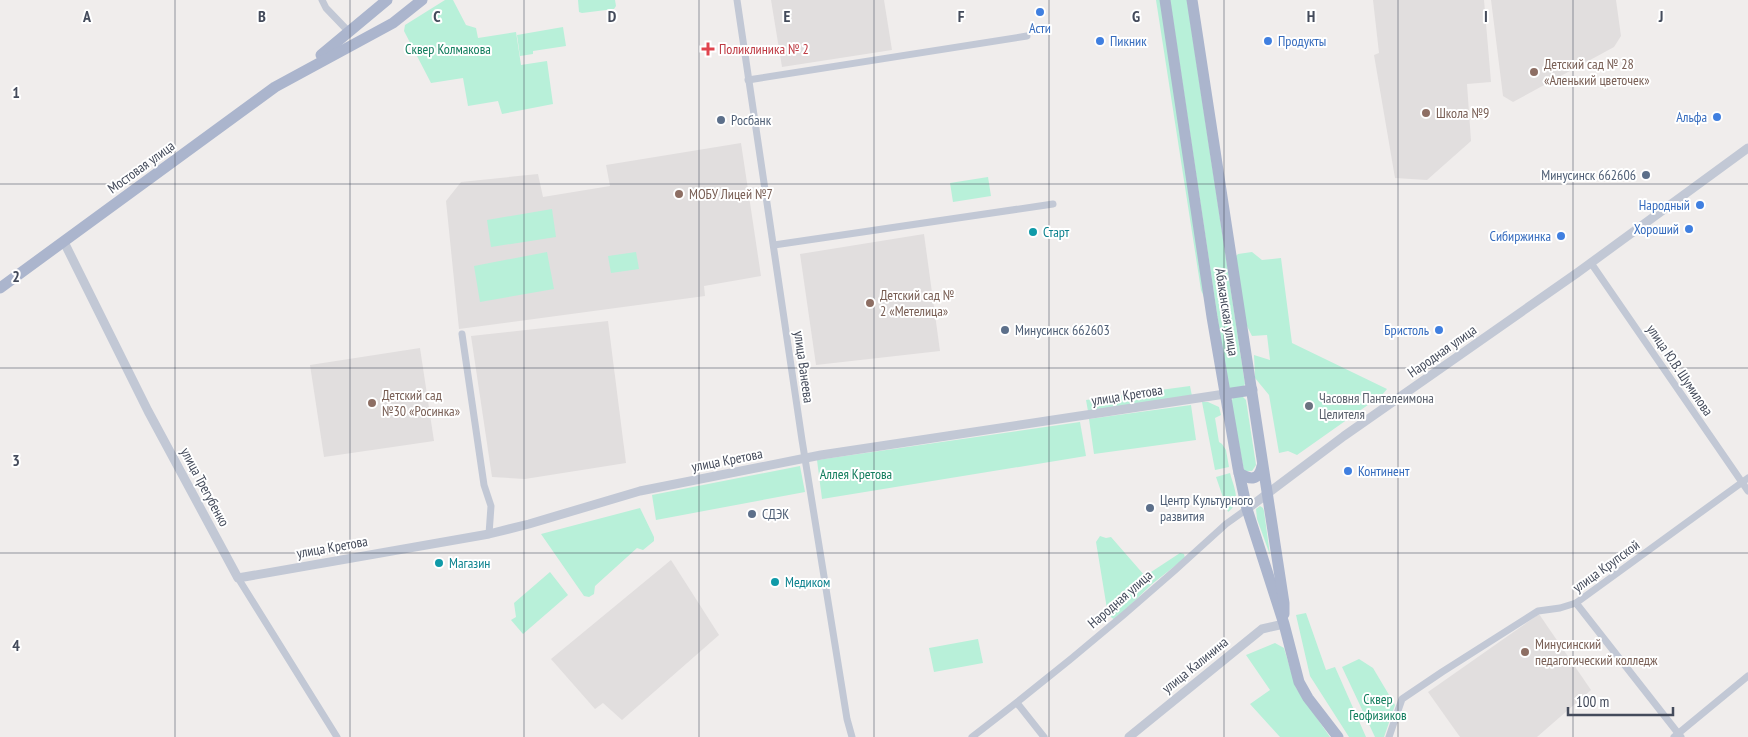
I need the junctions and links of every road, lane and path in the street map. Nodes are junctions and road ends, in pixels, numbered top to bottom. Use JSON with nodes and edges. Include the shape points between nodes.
{"nodes":[{"id":1,"x":322,"y":0,"type":"edge"},
{"id":2,"x":387,"y":0,"type":"edge"},
{"id":3,"x":422,"y":0,"type":"edge"},
{"id":4,"x":737,"y":0,"type":"edge"},
{"id":5,"x":1165,"y":0,"type":"edge"},
{"id":6,"x":1192,"y":0,"type":"edge"},
{"id":7,"x":349,"y":32,"type":"junction"},
{"id":8,"x":1027,"y":36,"type":"dead end"},
{"id":9,"x":300,"y":72,"type":"junction"},
{"id":10,"x":748,"y":80,"type":"junction"},
{"id":11,"x":1748,"y":148,"type":"edge"},
{"id":12,"x":1053,"y":204,"type":"dead end"},
{"id":13,"x":64,"y":242,"type":"junction"},
{"id":14,"x":774,"y":245,"type":"junction"},
{"id":15,"x":1590,"y":263,"type":"junction"},
{"id":16,"x":0,"y":288,"type":"edge"},
{"id":17,"x":462,"y":334,"type":"dead end"},
{"id":18,"x":1252,"y":390,"type":"junction"},
{"id":19,"x":1225,"y":394,"type":"junction"},
{"id":20,"x":806,"y":459,"type":"junction"},
{"id":21,"x":1263,"y":465,"type":"junction"},
{"id":22,"x":1238,"y":473,"type":"junction"},
{"id":23,"x":1745,"y":480,"type":"edge"},
{"id":24,"x":1748,"y":491,"type":"edge"},
{"id":25,"x":1268,"y":493,"type":"junction"},
{"id":26,"x":1247,"y":509,"type":"junction"},
{"id":27,"x":490,"y":534,"type":"junction"},
{"id":28,"x":238,"y":578,"type":"junction"},
{"id":29,"x":1576,"y":603,"type":"junction"},
{"id":30,"x":1284,"y":624,"type":"junction"},
{"id":31,"x":1748,"y":676,"type":"edge"},
{"id":32,"x":1017,"y":703,"type":"junction"},
{"id":33,"x":1678,"y":736,"type":"edge"},
{"id":34,"x":337,"y":737,"type":"edge"},
{"id":35,"x":852,"y":737,"type":"edge"},
{"id":36,"x":972,"y":737,"type":"edge"},
{"id":37,"x":1044,"y":737,"type":"edge"},
{"id":38,"x":1129,"y":737,"type":"edge"},
{"id":39,"x":1338,"y":737,"type":"edge"},
{"id":40,"x":1389,"y":737,"type":"edge"}],
"edges":[{"from":1,"to":7,"type":"street"},
{"from":2,"to":7,"type":"main road"},
{"from":3,"to":9,"type":"main road","via":[[393,23]]},
{"from":4,"to":10,"type":"street","name":"улица Ванеева"},
{"from":5,"to":19,"type":"main road","name":"Абаканская улица"},
{"from":6,"to":18,"type":"main road","name":"Абаканская улица"},
{"from":7,"to":9,"type":"main road"},
{"from":8,"to":10,"type":"street"},
{"from":9,"to":13,"type":"main road","name":"Мостовая улица"},
{"from":10,"to":14,"type":"street","name":"улица Ванеева"},
{"from":11,"to":15,"type":"street","name":"Народная улица"},
{"from":12,"to":14,"type":"street"},
{"from":13,"to":16,"type":"main road","name":"Мостовая улица"},
{"from":13,"to":28,"type":"street","name":"улица Трегубенко","via":[[148,411]]},
{"from":14,"to":20,"type":"street","name":"улица Ванеева"},
{"from":15,"to":23,"type":"street","name":"улица Ю.В. Шумилова"},
{"from":15,"to":25,"type":"street","name":"Народная улица"},
{"from":17,"to":27,"type":"street","via":[[484,485],[491,506]]},
{"from":18,"to":19,"type":"main road"},
{"from":18,"to":21,"type":"main road","name":"Абаканская улица"},
{"from":19,"to":20,"type":"street","name":"улица Кретова"},
{"from":19,"to":22,"type":"main road","name":"Абаканская улица"},
{"from":20,"to":27,"type":"street","name":"улица Кретова","via":[[640,491]]},
{"from":20,"to":35,"type":"street","name":"улица Ванеева"},
{"from":21,"to":22,"type":"main road","via":[[1260,474],[1253,479]]},
{"from":21,"to":25,"type":"main road","name":"Абаканская улица"},
{"from":22,"to":26,"type":"main road","name":"Абаканская улица"},
{"from":23,"to":24,"type":"street","name":"улица Ю.В. Шумилова"},
{"from":23,"to":29,"type":"street","name":"улица Крупской"},
{"from":25,"to":26,"type":"street","name":"Народная улица"},
{"from":25,"to":30,"type":"main road","name":"Абаканская улица","via":[[1284,602]]},
{"from":26,"to":30,"type":"main road","name":"Абаканская улица"},
{"from":26,"to":32,"type":"street","name":"Народная улица","via":[[1108,630]]},
{"from":27,"to":28,"type":"street","name":"улица Кретова"},
{"from":28,"to":34,"type":"street","name":"улица Трегубенко"},
{"from":29,"to":33,"type":"street"},
{"from":29,"to":40,"type":"street","name":"улица Крупской","via":[[1538,611],[1402,699]]},
{"from":30,"to":38,"type":"street","name":"улица Калинина","via":[[1262,629]]},
{"from":30,"to":39,"type":"main road","name":"Абаканская улица","via":[[1299,682]]},
{"from":31,"to":33,"type":"street"},
{"from":32,"to":36,"type":"street","name":"Народная улица"},
{"from":32,"to":37,"type":"street"}]}
